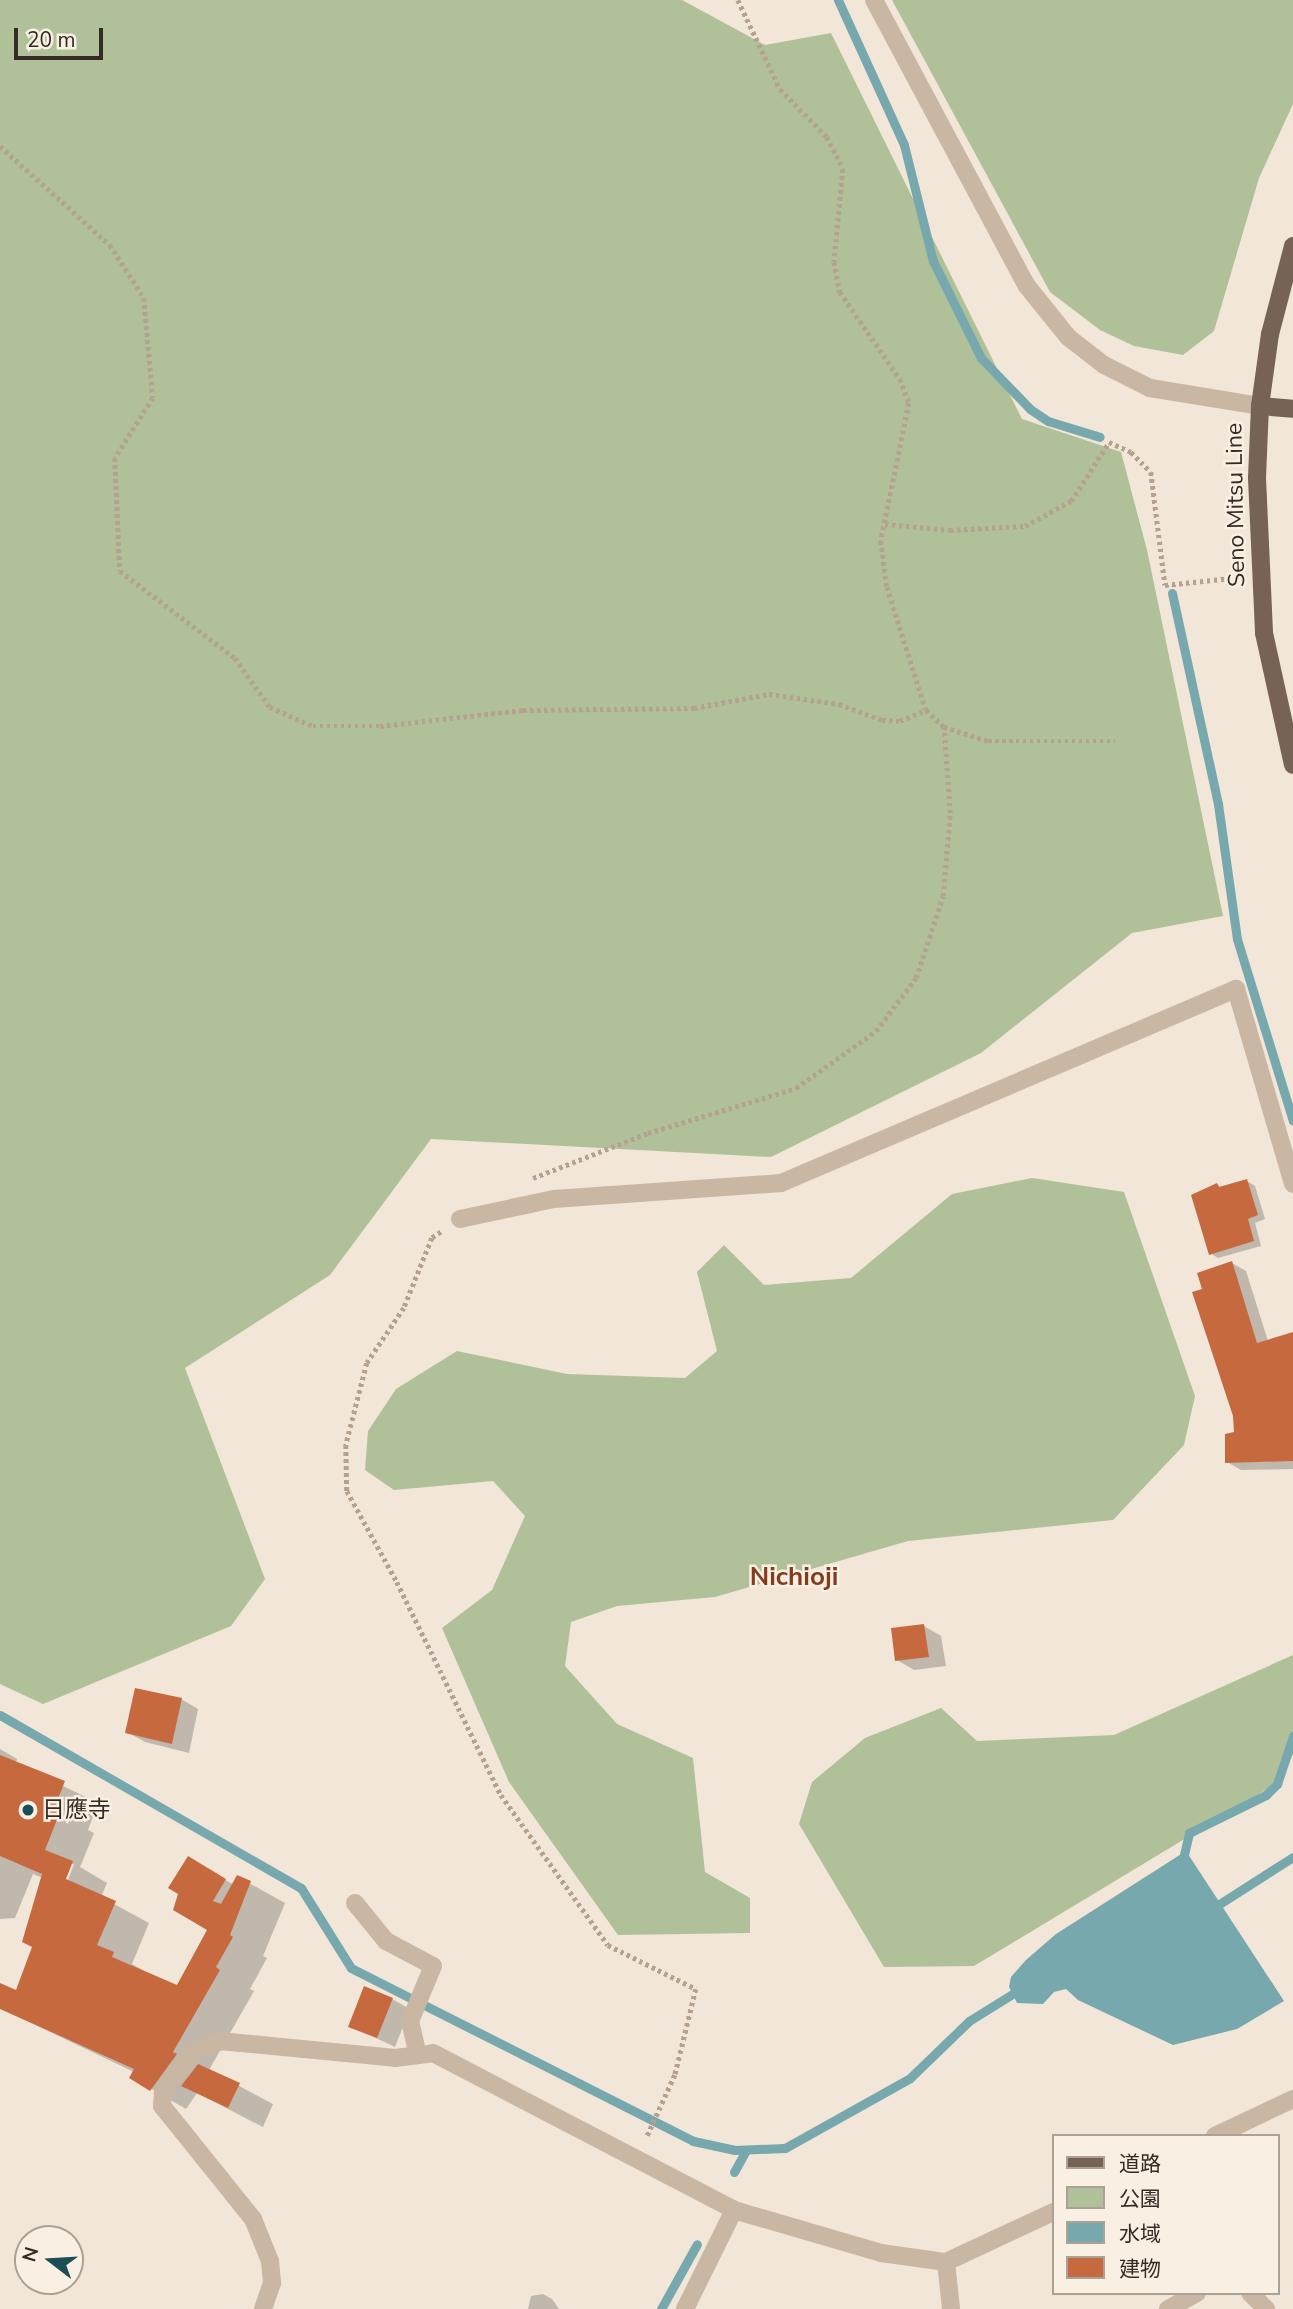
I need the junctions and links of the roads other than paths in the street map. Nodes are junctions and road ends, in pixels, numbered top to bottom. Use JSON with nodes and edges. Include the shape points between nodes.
{"nodes":[{"id":1,"x":874,"y":0,"type":"edge"},
{"id":2,"x":1293,"y":246,"type":"edge"},
{"id":3,"x":1260,"y":406,"type":"junction"},
{"id":4,"x":1293,"y":408,"type":"edge"},
{"id":5,"x":1293,"y":765,"type":"edge"},
{"id":6,"x":1293,"y":1184,"type":"edge"},
{"id":7,"x":460,"y":1219,"type":"road end"},
{"id":8,"x":355,"y":1903,"type":"dead end"},
{"id":9,"x":418,"y":2055,"type":"junction"},
{"id":10,"x":1293,"y":2099,"type":"edge"},
{"id":11,"x":1218,"y":2134,"type":"edge"},
{"id":12,"x":734,"y":2210,"type":"junction"},
{"id":13,"x":1052,"y":2211,"type":"edge"},
{"id":14,"x":946,"y":2262,"type":"junction"},
{"id":15,"x":1193,"y":2295,"type":"edge"},
{"id":16,"x":1252,"y":2295,"type":"edge"},
{"id":17,"x":263,"y":2309,"type":"edge"},
{"id":18,"x":685,"y":2309,"type":"edge"},
{"id":19,"x":951,"y":2309,"type":"edge"},
{"id":20,"x":1168,"y":2309,"type":"edge"},
{"id":21,"x":1266,"y":2309,"type":"edge"}],
"edges":[{"from":1,"to":3,"type":"street","via":[[1027,286],[1068,337],[1104,365],[1150,388]]},
{"from":2,"to":3,"type":"main road","name":"Seno Mitsu Line","via":[[1270,334]]},
{"from":3,"to":4,"type":"main road"},
{"from":3,"to":5,"type":"main road","name":"Seno Mitsu Line","via":[[1257,478],[1264,633]]},
{"from":6,"to":7,"type":"street","via":[[1236,989],[781,1183],[554,1199]]},
{"from":8,"to":9,"type":"street","via":[[386,1941],[433,1966],[418,2002],[411,2040]]},
{"from":9,"to":12,"type":"street","via":[[433,2053]]},
{"from":9,"to":17,"type":"street","via":[[395,2058],[220,2041],[192,2052],[163,2092],[162,2105],[174,2126],[253,2219],[270,2261],[272,2283]]},
{"from":10,"to":11,"type":"street"},
{"from":12,"to":14,"type":"street","via":[[881,2253]]},
{"from":12,"to":18,"type":"street"},
{"from":13,"to":14,"type":"street"},
{"from":14,"to":19,"type":"street"},
{"from":15,"to":20,"type":"street"},
{"from":16,"to":21,"type":"street"}]}
